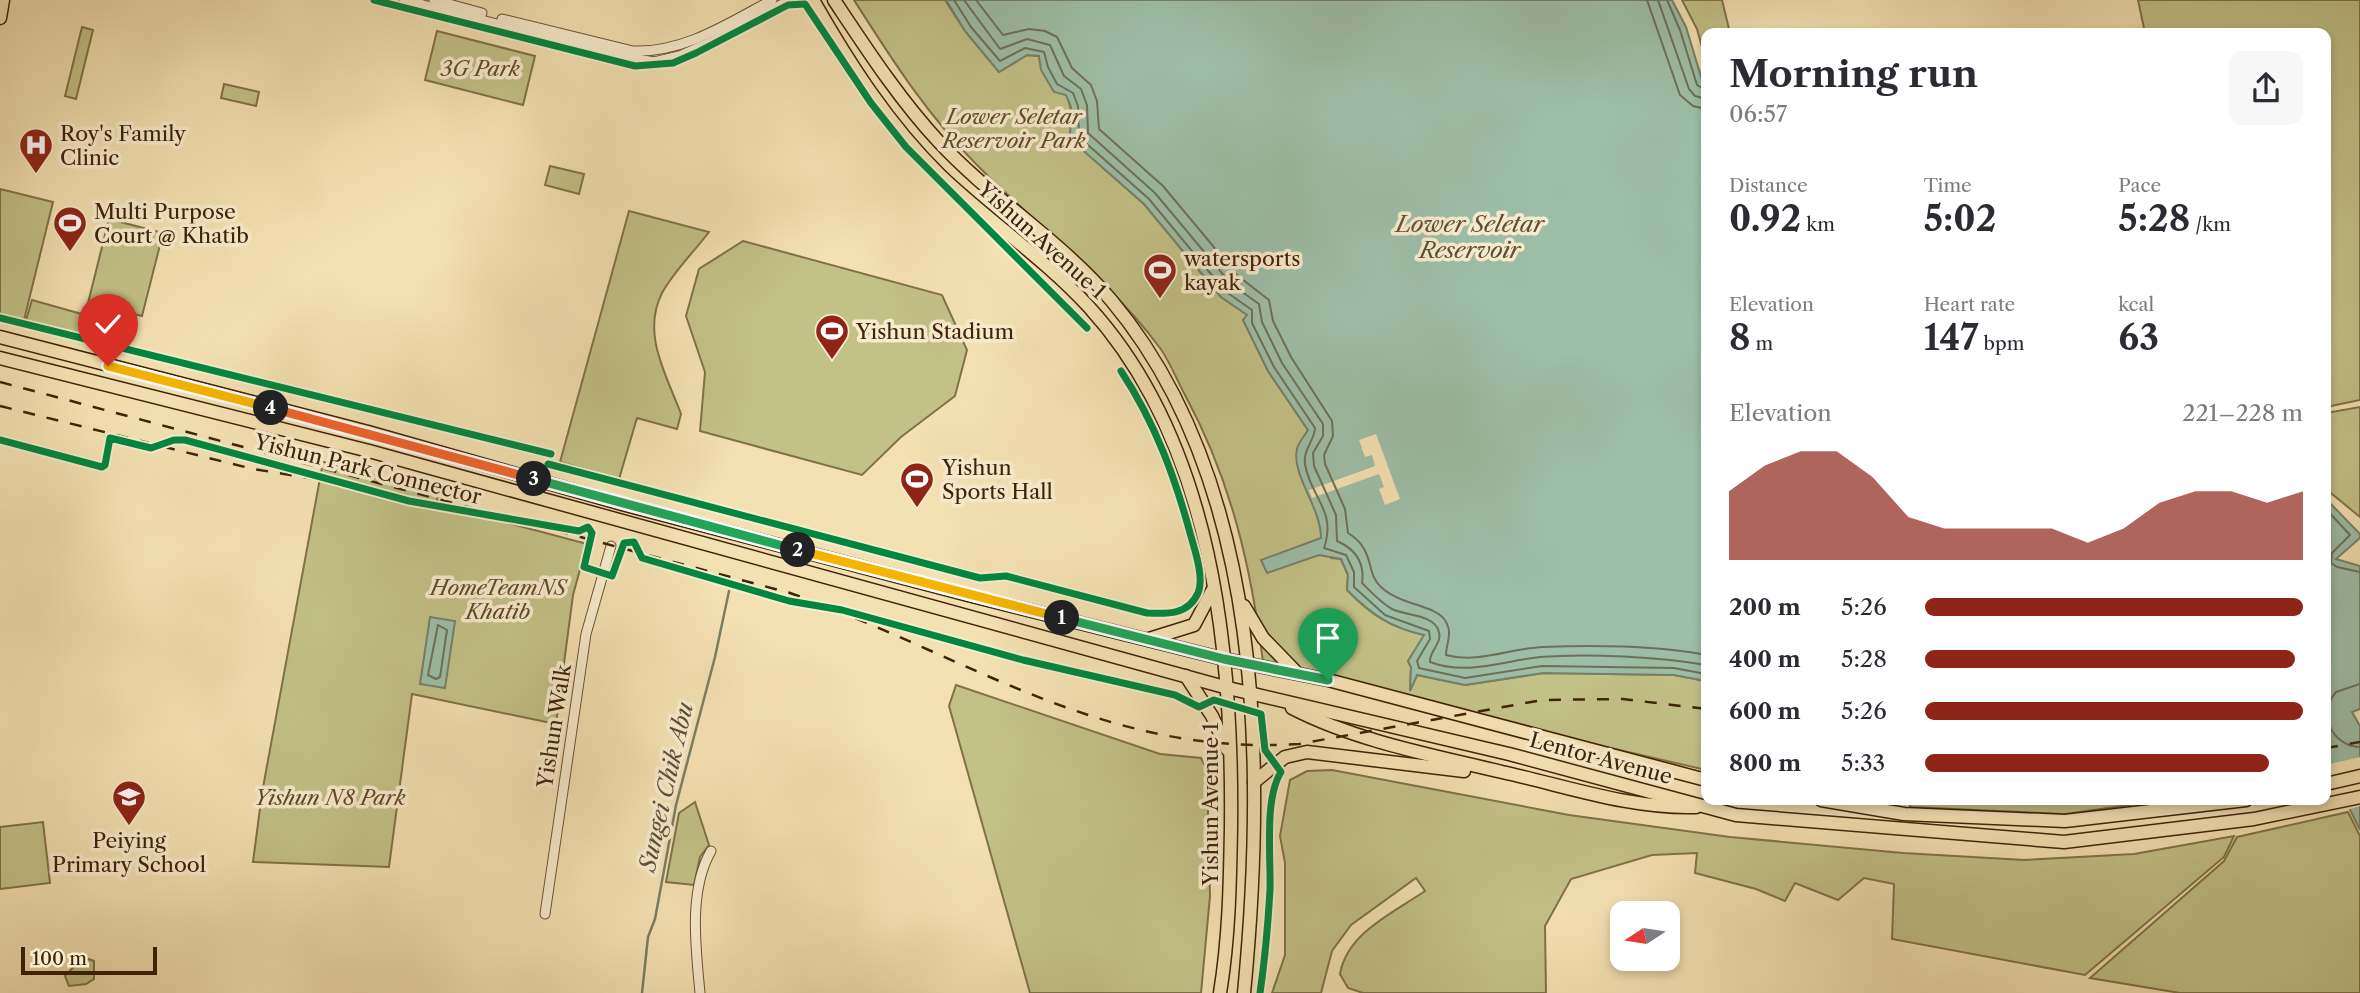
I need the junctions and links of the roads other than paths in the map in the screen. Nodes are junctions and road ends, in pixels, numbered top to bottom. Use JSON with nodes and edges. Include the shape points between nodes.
{"nodes":[{"id":1,"x":3,"y":0,"type":"edge"},
{"id":2,"x":404,"y":0,"type":"edge"},
{"id":3,"x":434,"y":0,"type":"edge"},
{"id":4,"x":772,"y":0,"type":"edge"},
{"id":5,"x":790,"y":0,"type":"edge"},
{"id":6,"x":813,"y":0,"type":"edge"},
{"id":7,"x":834,"y":0,"type":"edge"},
{"id":8,"x":0,"y":18,"type":"edge"},
{"id":9,"x":0,"y":337,"type":"edge"},
{"id":10,"x":0,"y":358,"type":"edge"},
{"id":11,"x":341,"y":425,"type":"junction"},
{"id":12,"x":335,"y":443,"type":"junction"},
{"id":13,"x":1201,"y":459,"type":"junction"},
{"id":14,"x":1186,"y":479,"type":"junction"},
{"id":15,"x":611,"y":546,"type":"dead end"},
{"id":16,"x":1213,"y":590,"type":"junction"},
{"id":17,"x":1239,"y":597,"type":"junction"},
{"id":18,"x":1146,"y":640,"type":"junction"},
{"id":19,"x":1224,"y":659,"type":"junction"},
{"id":20,"x":1249,"y":663,"type":"junction"},
{"id":21,"x":1299,"y":674,"type":"junction"},
{"id":22,"x":1186,"y":676,"type":"junction"},
{"id":23,"x":1228,"y":688,"type":"junction"},
{"id":24,"x":1251,"y":694,"type":"junction"},
{"id":25,"x":1276,"y":700,"type":"junction"},
{"id":26,"x":1230,"y":755,"type":"junction"},
{"id":27,"x":2360,"y":776,"type":"edge"},
{"id":28,"x":1529,"y":779,"type":"junction"},
{"id":29,"x":1701,"y":779,"type":"edge"},
{"id":30,"x":1254,"y":782,"type":"junction"},
{"id":31,"x":2331,"y":783,"type":"edge"},
{"id":32,"x":2360,"y":797,"type":"edge"},
{"id":33,"x":2331,"y":803,"type":"edge"},
{"id":34,"x":1701,"y":804,"type":"edge"},
{"id":35,"x":1703,"y":805,"type":"edge"},
{"id":36,"x":1851,"y":805,"type":"edge"},
{"id":37,"x":2203,"y":805,"type":"edge"},
{"id":38,"x":2321,"y":805,"type":"edge"},
{"id":39,"x":1711,"y":807,"type":"junction"},
{"id":40,"x":711,"y":851,"type":"dead end"},
{"id":41,"x":545,"y":914,"type":"dead end"},
{"id":42,"x":700,"y":993,"type":"edge"},
{"id":43,"x":1220,"y":993,"type":"edge"},
{"id":44,"x":1244,"y":993,"type":"edge"}],
"edges":[{"from":1,"to":8,"type":"main road"},
{"from":2,"to":5,"type":"street","via":[[654,62],[713,41]]},
{"from":3,"to":4,"type":"street","via":[[652,52],[707,34]]},
{"from":6,"to":14,"type":"main road","name":"Yishun Avenue 1","via":[[862,81],[922,156],[1056,273],[1110,331],[1161,413]]},
{"from":7,"to":13,"type":"main road","name":"Yishun Avenue 1","via":[[878,66],[939,142],[1078,264],[1111,301],[1168,385]]},
{"from":9,"to":11,"type":"main road","name":"Lentor Avenue"},
{"from":10,"to":12,"type":"main road","name":"Lentor Avenue"},
{"from":11,"to":12,"type":"main road","via":[[326,429]]},
{"from":11,"to":18,"type":"main road","name":"Lentor Avenue","via":[[622,504]]},
{"from":12,"to":22,"type":"main road","name":"Lentor Avenue"},
{"from":13,"to":14,"type":"main road","via":[[1201,484]]},
{"from":13,"to":17,"type":"main road","name":"Yishun Avenue 1"},
{"from":14,"to":16,"type":"main road","name":"Yishun Avenue 1"},
{"from":15,"to":41,"type":"street","name":"Yishun Walk","via":[[586,634]]},
{"from":16,"to":18,"type":"main road","via":[[1194,625]]},
{"from":16,"to":19,"type":"main road","name":"Yishun Avenue 1"},
{"from":17,"to":20,"type":"main road","name":"Yishun Avenue 1"},
{"from":17,"to":21,"type":"main road","via":[[1263,638]]},
{"from":18,"to":19,"type":"main road","name":"Lentor Avenue"},
{"from":19,"to":20,"type":"main road","name":"Lentor Avenue"},
{"from":19,"to":23,"type":"main road","name":"Yishun Avenue 1"},
{"from":20,"to":21,"type":"main road","name":"Lentor Avenue"},
{"from":20,"to":24,"type":"main road","name":"Yishun Avenue 1"},
{"from":21,"to":29,"type":"main road","name":"Lentor Avenue"},
{"from":22,"to":23,"type":"main road","name":"Lentor Avenue"},
{"from":22,"to":26,"type":"main road"},
{"from":23,"to":24,"type":"main road","name":"Lentor Avenue"},
{"from":23,"to":26,"type":"main road","name":"Yishun Avenue 1"},
{"from":24,"to":25,"type":"main road","name":"Lentor Avenue"},
{"from":24,"to":30,"type":"main road","name":"Yishun Avenue 1"},
{"from":25,"to":28,"type":"main road","via":[[1329,726]]},
{"from":25,"to":34,"type":"main road","name":"Lentor Avenue"},
{"from":26,"to":43,"type":"main road","name":"Yishun Avenue 1","via":[[1229,937]]},
{"from":27,"to":31,"type":"main road"},
{"from":28,"to":30,"type":"main road","via":[[1307,752],[1285,757]]},
{"from":28,"to":39,"type":"main road","via":[[1661,808]]},
{"from":30,"to":44,"type":"main road","name":"Yishun Avenue 1","via":[[1251,927]]},
{"from":32,"to":33,"type":"main road","name":"Lentor Avenue"},
{"from":35,"to":39,"type":"main road","name":"Lentor Avenue"},
{"from":36,"to":37,"type":"main road","via":[[1904,814],[2065,821]]},
{"from":38,"to":39,"type":"main road","name":"Lentor Avenue","via":[[2253,819],[2064,842],[1748,816]]},
{"from":40,"to":42,"type":"street","via":[[699,880]]}]}
